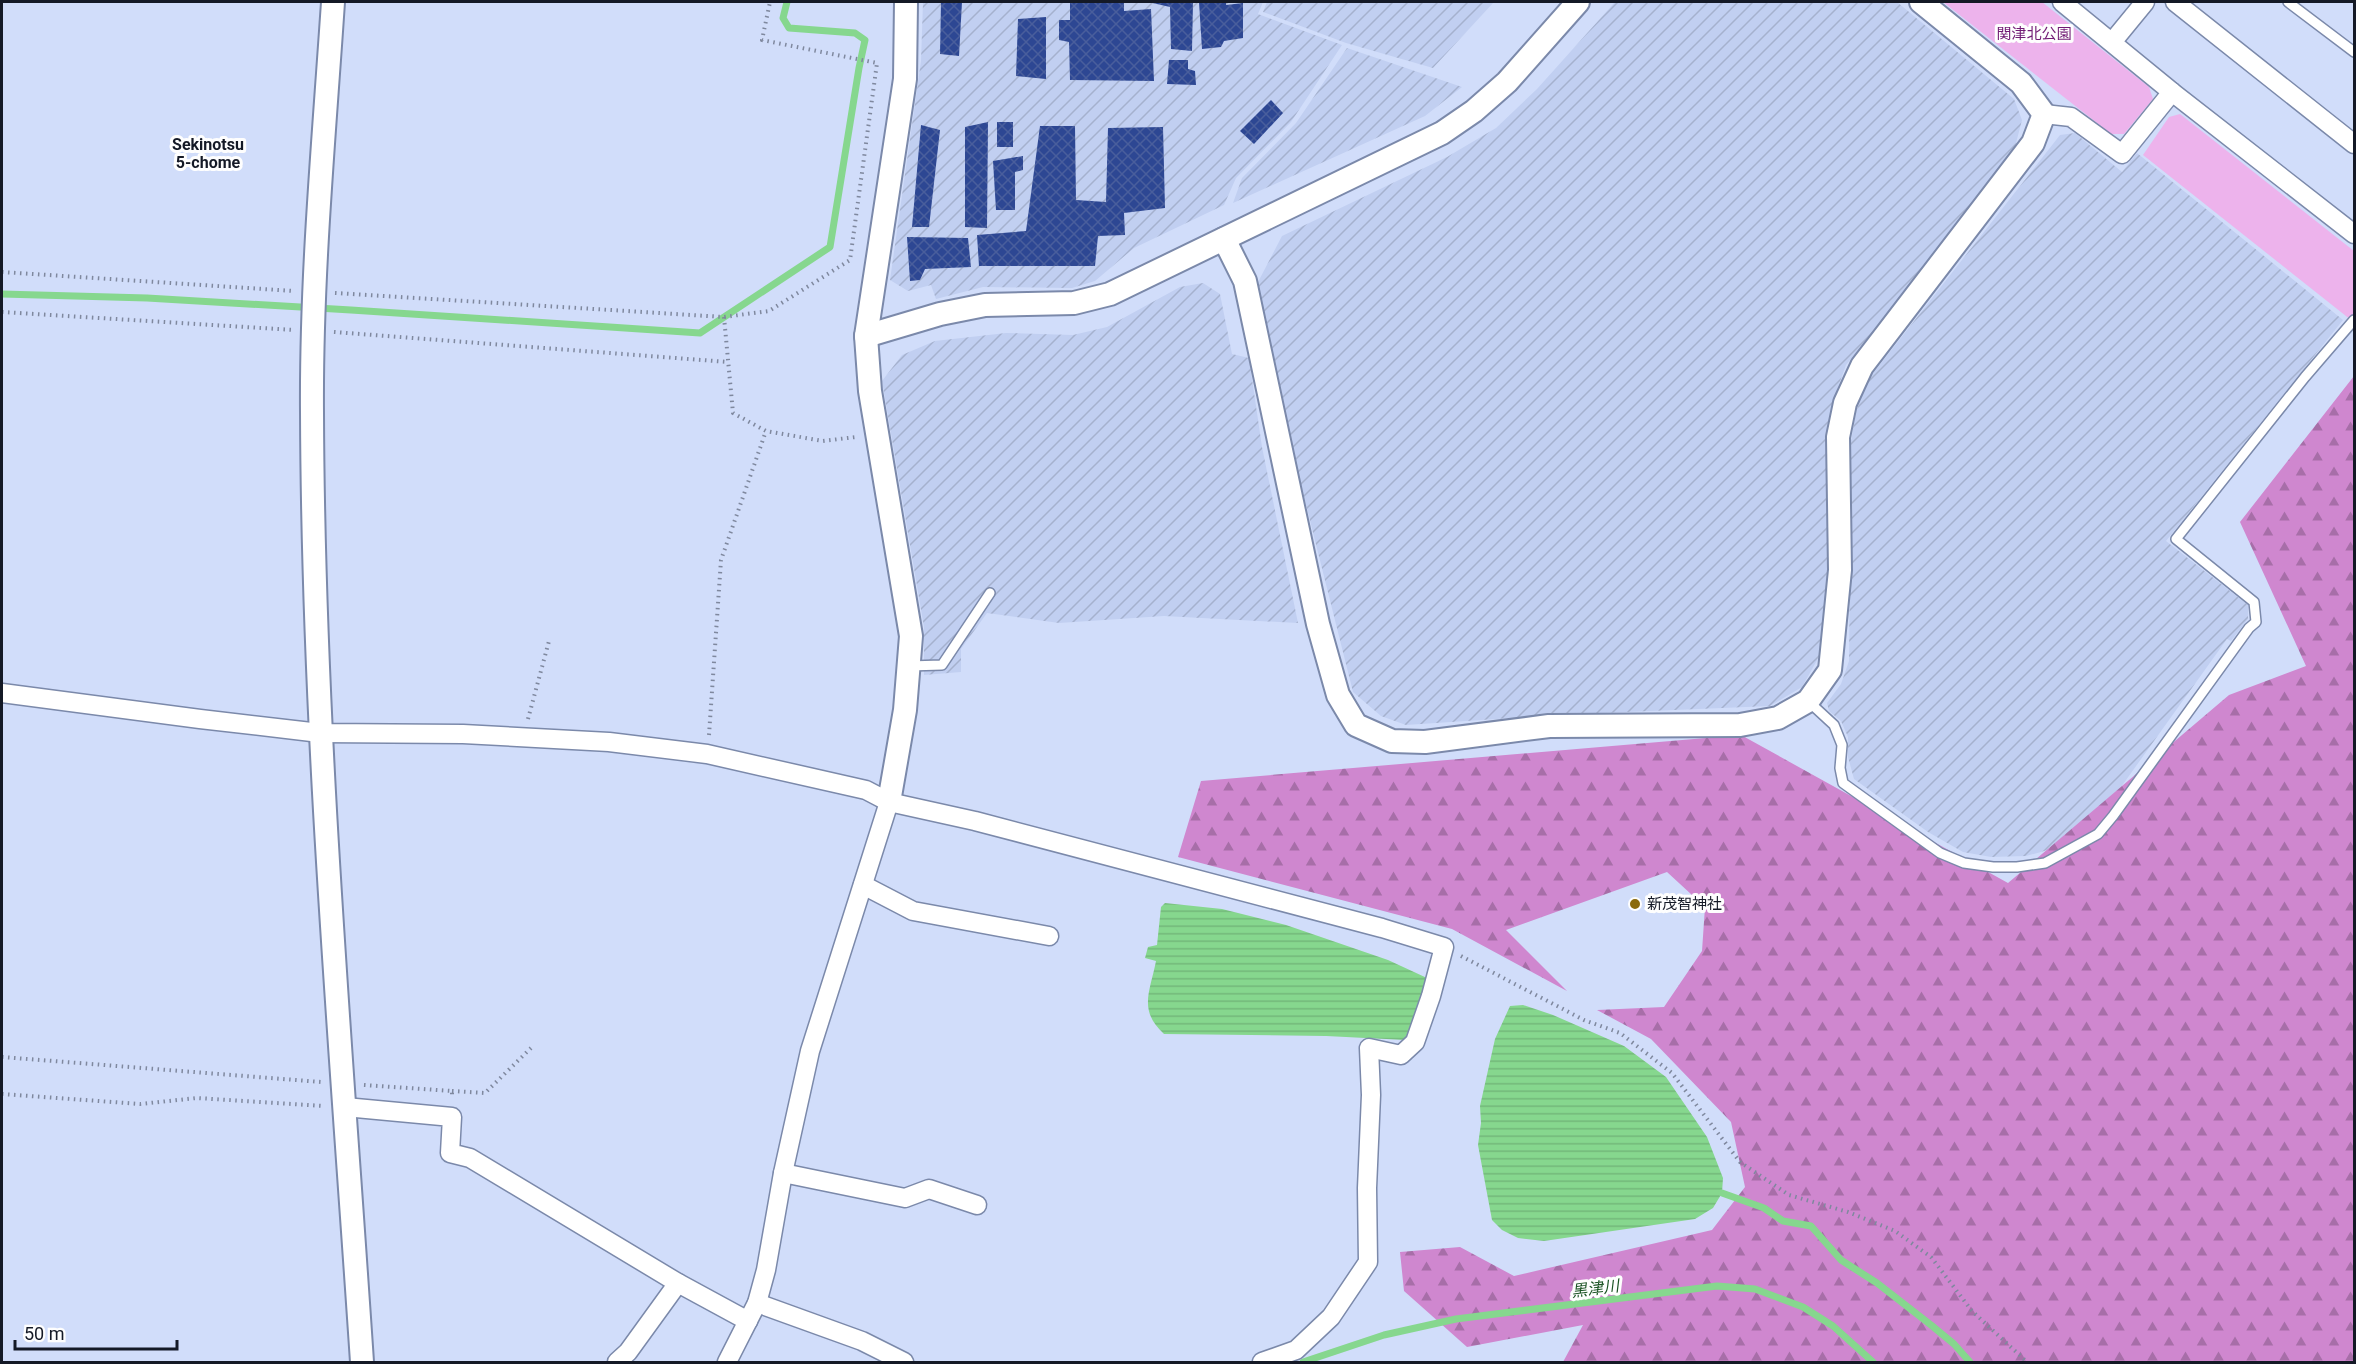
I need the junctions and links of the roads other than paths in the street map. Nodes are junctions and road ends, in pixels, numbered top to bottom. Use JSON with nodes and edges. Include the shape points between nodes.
{"nodes":[{"id":1,"x":333,"y":2,"type":"edge"},
{"id":2,"x":906,"y":2,"type":"edge"},
{"id":3,"x":1578,"y":2,"type":"edge"},
{"id":4,"x":1921,"y":2,"type":"edge"},
{"id":5,"x":2062,"y":2,"type":"edge"},
{"id":6,"x":2145,"y":2,"type":"edge"},
{"id":7,"x":2175,"y":2,"type":"edge"},
{"id":8,"x":2288,"y":2,"type":"edge"},
{"id":9,"x":2113,"y":41,"type":"junction"},
{"id":10,"x":2355,"y":52,"type":"edge"},
{"id":11,"x":2172,"y":92,"type":"junction"},
{"id":12,"x":2044,"y":114,"type":"junction"},
{"id":13,"x":2355,"y":144,"type":"edge"},
{"id":14,"x":2355,"y":234,"type":"edge"},
{"id":15,"x":1224,"y":239,"type":"junction"},
{"id":16,"x":2355,"y":320,"type":"edge"},
{"id":17,"x":866,"y":336,"type":"junction"},
{"id":18,"x":990,"y":593,"type":"dead end"},
{"id":19,"x":909,"y":666,"type":"junction"},
{"id":20,"x":2,"y":693,"type":"edge"},
{"id":21,"x":1808,"y":701,"type":"junction"},
{"id":22,"x":320,"y":732,"type":"junction"},
{"id":23,"x":889,"y":802,"type":"junction"},
{"id":24,"x":863,"y":885,"type":"junction"},
{"id":25,"x":1049,"y":936,"type":"dead end"},
{"id":26,"x":345,"y":1107,"type":"junction"},
{"id":27,"x":783,"y":1173,"type":"junction"},
{"id":28,"x":977,"y":1205,"type":"dead end"},
{"id":29,"x":678,"y":1283,"type":"junction"},
{"id":30,"x":757,"y":1303,"type":"junction"},
{"id":31,"x":748,"y":1322,"type":"junction"},
{"id":32,"x":362,"y":1362,"type":"edge"},
{"id":33,"x":617,"y":1362,"type":"edge"},
{"id":34,"x":727,"y":1362,"type":"edge"},
{"id":35,"x":904,"y":1362,"type":"edge"},
{"id":36,"x":1262,"y":1362,"type":"edge"}],
"edges":[{"from":1,"to":22,"type":"street","via":[[315,292],[312,410]]},
{"from":2,"to":17,"type":"street","via":[[905,79]]},
{"from":3,"to":15,"type":"street","via":[[1507,82],[1442,133]]},
{"from":4,"to":12,"type":"street","via":[[2021,82]]},
{"from":5,"to":9,"type":"street"},
{"from":6,"to":9,"type":"street"},
{"from":7,"to":13,"type":"street"},
{"from":8,"to":10,"type":"lane"},
{"from":9,"to":11,"type":"street"},
{"from":11,"to":12,"type":"street","via":[[2122,154],[2071,117]]},
{"from":11,"to":14,"type":"street"},
{"from":12,"to":21,"type":"street","via":[[2033,143],[1862,366],[1845,403],[1838,438],[1840,570],[1830,670]]},
{"from":15,"to":17,"type":"street","via":[[1110,294],[1074,303],[986,305],[939,314]]},
{"from":15,"to":21,"type":"street","via":[[1245,281],[1318,624],[1338,695],[1356,724],[1392,741],[1425,742],[1549,726],[1740,725],[1778,718]]},
{"from":16,"to":21,"type":"lane","via":[[2176,539],[2254,602],[2256,622],[2097,834],[2046,863],[2017,867],[1964,863],[1940,853],[1843,783],[1842,745],[1834,724]]},
{"from":17,"to":19,"type":"street","via":[[870,391],[911,636]]},
{"from":18,"to":19,"type":"lane","via":[[942,665]]},
{"from":19,"to":23,"type":"street"},
{"from":20,"to":22,"type":"street"},
{"from":22,"to":23,"type":"street","via":[[609,742],[707,754],[866,790]]},
{"from":22,"to":26,"type":"street"},
{"from":23,"to":24,"type":"street"},
{"from":23,"to":36,"type":"street","via":[[986,824],[1444,947],[1415,1042],[1401,1056],[1369,1048],[1368,1262],[1331,1317],[1296,1350]]},
{"from":24,"to":25,"type":"street","via":[[913,911]]},
{"from":24,"to":27,"type":"street","via":[[810,1051]]},
{"from":26,"to":29,"type":"street","via":[[452,1117],[450,1153],[470,1158]]},
{"from":26,"to":32,"type":"street"},
{"from":27,"to":28,"type":"street","via":[[905,1198],[928,1189]]},
{"from":27,"to":30,"type":"street"},
{"from":29,"to":31,"type":"street"},
{"from":29,"to":33,"type":"street","via":[[628,1353]]},
{"from":30,"to":31,"type":"street"},
{"from":30,"to":35,"type":"street","via":[[862,1341]]},
{"from":31,"to":34,"type":"street"}]}
